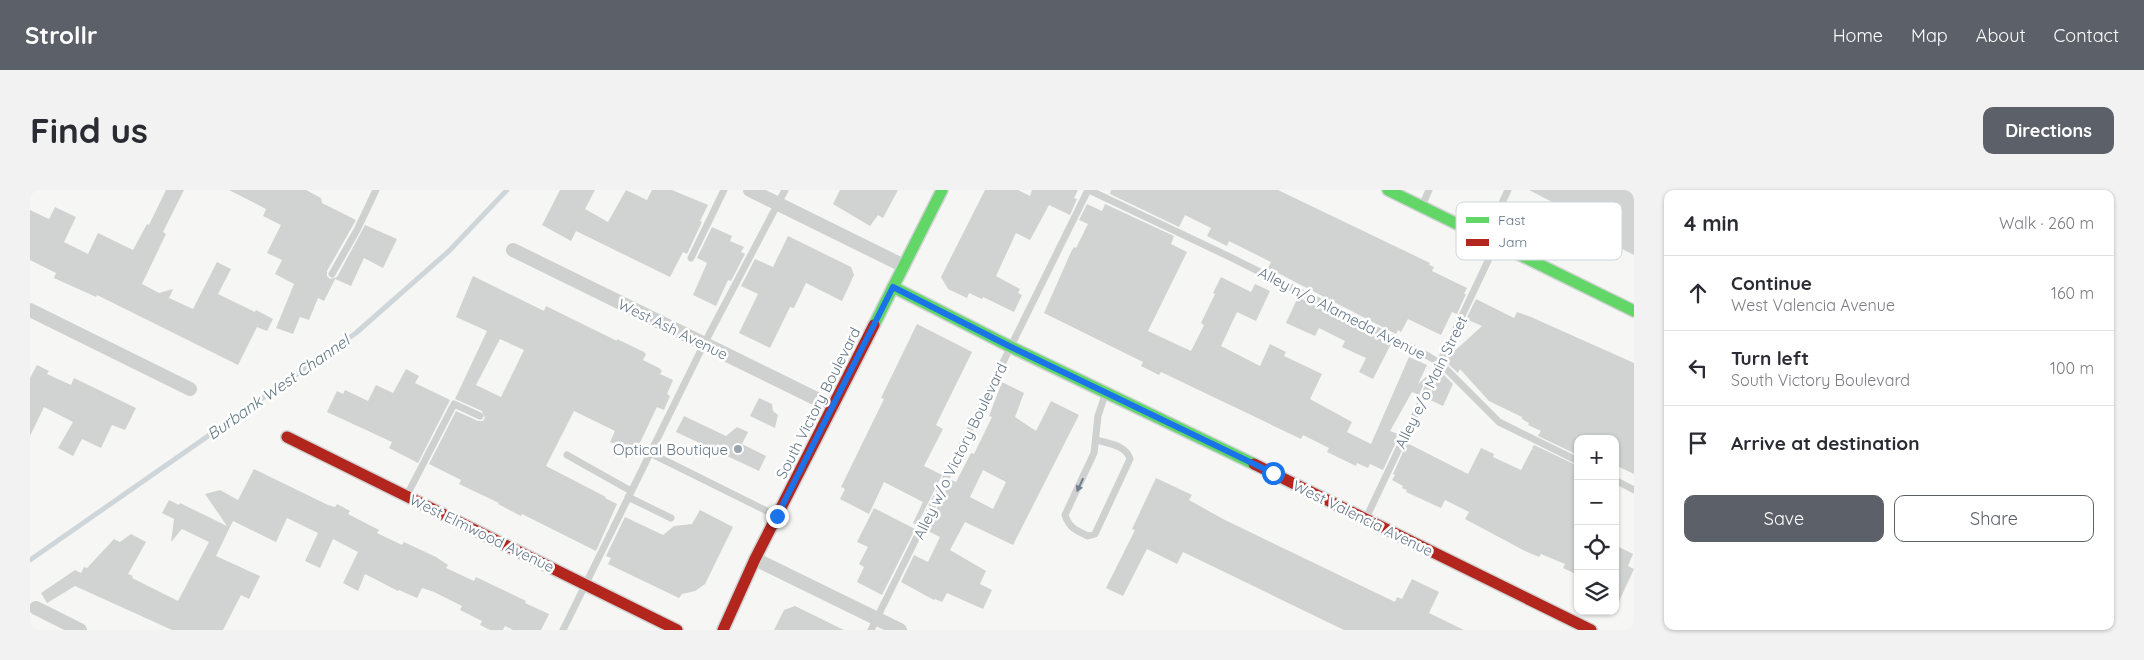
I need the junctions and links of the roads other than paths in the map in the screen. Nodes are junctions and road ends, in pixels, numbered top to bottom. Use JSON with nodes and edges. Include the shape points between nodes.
{"nodes":[{"id":1,"x":376,"y":190,"type":"edge"},
{"id":2,"x":724,"y":190,"type":"edge"},
{"id":3,"x":750,"y":190,"type":"edge"},
{"id":4,"x":784,"y":190,"type":"edge"},
{"id":5,"x":942,"y":190,"type":"edge"},
{"id":6,"x":1088,"y":190,"type":"edge"},
{"id":7,"x":1388,"y":190,"type":"edge"},
{"id":8,"x":1429,"y":190,"type":"edge"},
{"id":9,"x":1508,"y":190,"type":"edge"},
{"id":10,"x":1502,"y":202,"type":"edge"},
{"id":11,"x":778,"y":204,"type":"junction"},
{"id":12,"x":1421,"y":207,"type":"junction"},
{"id":13,"x":1456,"y":224,"type":"edge"},
{"id":14,"x":513,"y":250,"type":"dead end"},
{"id":15,"x":690,"y":258,"type":"dead end"},
{"id":16,"x":1490,"y":260,"type":"edge"},
{"id":17,"x":1530,"y":260,"type":"edge"},
{"id":18,"x":904,"y":266,"type":"junction"},
{"id":19,"x":332,"y":274,"type":"dead end"},
{"id":20,"x":893,"y":287,"type":"junction"},
{"id":21,"x":30,"y":310,"type":"edge"},
{"id":22,"x":1634,"y":311,"type":"edge"},
{"id":23,"x":704,"y":344,"type":"junction"},
{"id":24,"x":1011,"y":347,"type":"junction"},
{"id":25,"x":1441,"y":364,"type":"junction"},
{"id":26,"x":190,"y":389,"type":"dead end"},
{"id":27,"x":1106,"y":393,"type":"junction"},
{"id":28,"x":833,"y":407,"type":"junction"},
{"id":29,"x":480,"y":416,"type":"dead end"},
{"id":30,"x":287,"y":437,"type":"dead end"},
{"id":31,"x":1097,"y":440,"type":"junction"},
{"id":32,"x":650,"y":453,"type":"junction"},
{"id":33,"x":567,"y":455,"type":"dead end"},
{"id":34,"x":1574,"y":459,"type":"edge"},
{"id":35,"x":1619,"y":482,"type":"edge"},
{"id":36,"x":1634,"y":490,"type":"edge"},
{"id":37,"x":630,"y":494,"type":"junction"},
{"id":38,"x":407,"y":496,"type":"junction"},
{"id":39,"x":777,"y":516,"type":"junction"},
{"id":40,"x":671,"y":518,"type":"dead end"},
{"id":41,"x":1365,"y":519,"type":"junction"},
{"id":42,"x":755,"y":559,"type":"junction"},
{"id":43,"x":585,"y":585,"type":"junction"},
{"id":44,"x":36,"y":608,"type":"dead end"},
{"id":45,"x":874,"y":624,"type":"edge"},
{"id":46,"x":80,"y":630,"type":"edge"},
{"id":47,"x":563,"y":630,"type":"edge"},
{"id":48,"x":677,"y":630,"type":"edge"},
{"id":49,"x":723,"y":630,"type":"edge"},
{"id":50,"x":900,"y":630,"type":"edge"},
{"id":51,"x":1591,"y":630,"type":"edge"}],
"edges":[{"from":1,"to":19,"type":"lane"},
{"from":2,"to":15,"type":"lane"},
{"from":3,"to":11,"type":"street"},
{"from":4,"to":11,"type":"lane"},
{"from":5,"to":18,"type":"street","name":"South Victory Boulevard"},
{"from":6,"to":24,"type":"lane","name":"Alley w/o Victory Boulevard"},
{"from":6,"to":25,"type":"lane","name":"Alley n/o Alameda Avenue","via":[[1238,261]]},
{"from":7,"to":12,"type":"street"},
{"from":8,"to":12,"type":"lane"},
{"from":9,"to":10,"type":"lane"},
{"from":11,"to":18,"type":"street"},
{"from":11,"to":23,"type":"lane"},
{"from":12,"to":13,"type":"street"},
{"from":14,"to":23,"type":"street","name":"West Ash Avenue"},
{"from":16,"to":25,"type":"lane","name":"Alley e/o Main Street"},
{"from":17,"to":22,"type":"street"},
{"from":18,"to":20,"type":"street","name":"South Victory Boulevard"},
{"from":20,"to":24,"type":"street","name":"West Valencia Avenue"},
{"from":20,"to":28,"type":"street","name":"South Victory Boulevard"},
{"from":21,"to":26,"type":"street"},
{"from":23,"to":28,"type":"street","name":"West Ash Avenue"},
{"from":23,"to":32,"type":"lane"},
{"from":24,"to":27,"type":"street","name":"West Valencia Avenue"},
{"from":24,"to":45,"type":"lane","name":"Alley w/o Victory Boulevard"},
{"from":25,"to":34,"type":"lane","name":"Alley n/o Alameda Avenue","via":[[1499,422]]},
{"from":25,"to":41,"type":"lane","name":"Alley e/o Main Street"},
{"from":27,"to":31,"type":"lane","via":[[1098,416]]},
{"from":27,"to":41,"type":"street","name":"West Valencia Avenue"},
{"from":28,"to":39,"type":"street","name":"South Victory Boulevard"},
{"from":29,"to":38,"type":"lane","via":[[454,404]]},
{"from":30,"to":38,"type":"street","name":"West Elmwood Avenue"},
{"from":31,"to":31,"type":"lane","one_way":true,"via":[[1094,454],[1066,515],[1074,530],[1088,536],[1096,534],[1130,459],[1123,448]]},
{"from":32,"to":37,"type":"lane"},
{"from":32,"to":39,"type":"lane"},
{"from":33,"to":37,"type":"lane"},
{"from":35,"to":36,"type":"lane"},
{"from":37,"to":40,"type":"lane"},
{"from":37,"to":43,"type":"lane"},
{"from":38,"to":43,"type":"street","name":"West Elmwood Avenue"},
{"from":39,"to":42,"type":"street","name":"South Victory Boulevard"},
{"from":41,"to":51,"type":"street","name":"West Valencia Avenue"},
{"from":42,"to":45,"type":"street"},
{"from":42,"to":49,"type":"street","name":"South Victory Boulevard"},
{"from":43,"to":47,"type":"lane"},
{"from":43,"to":48,"type":"street","name":"West Elmwood Avenue"},
{"from":44,"to":46,"type":"street"},
{"from":45,"to":50,"type":"street"}]}
